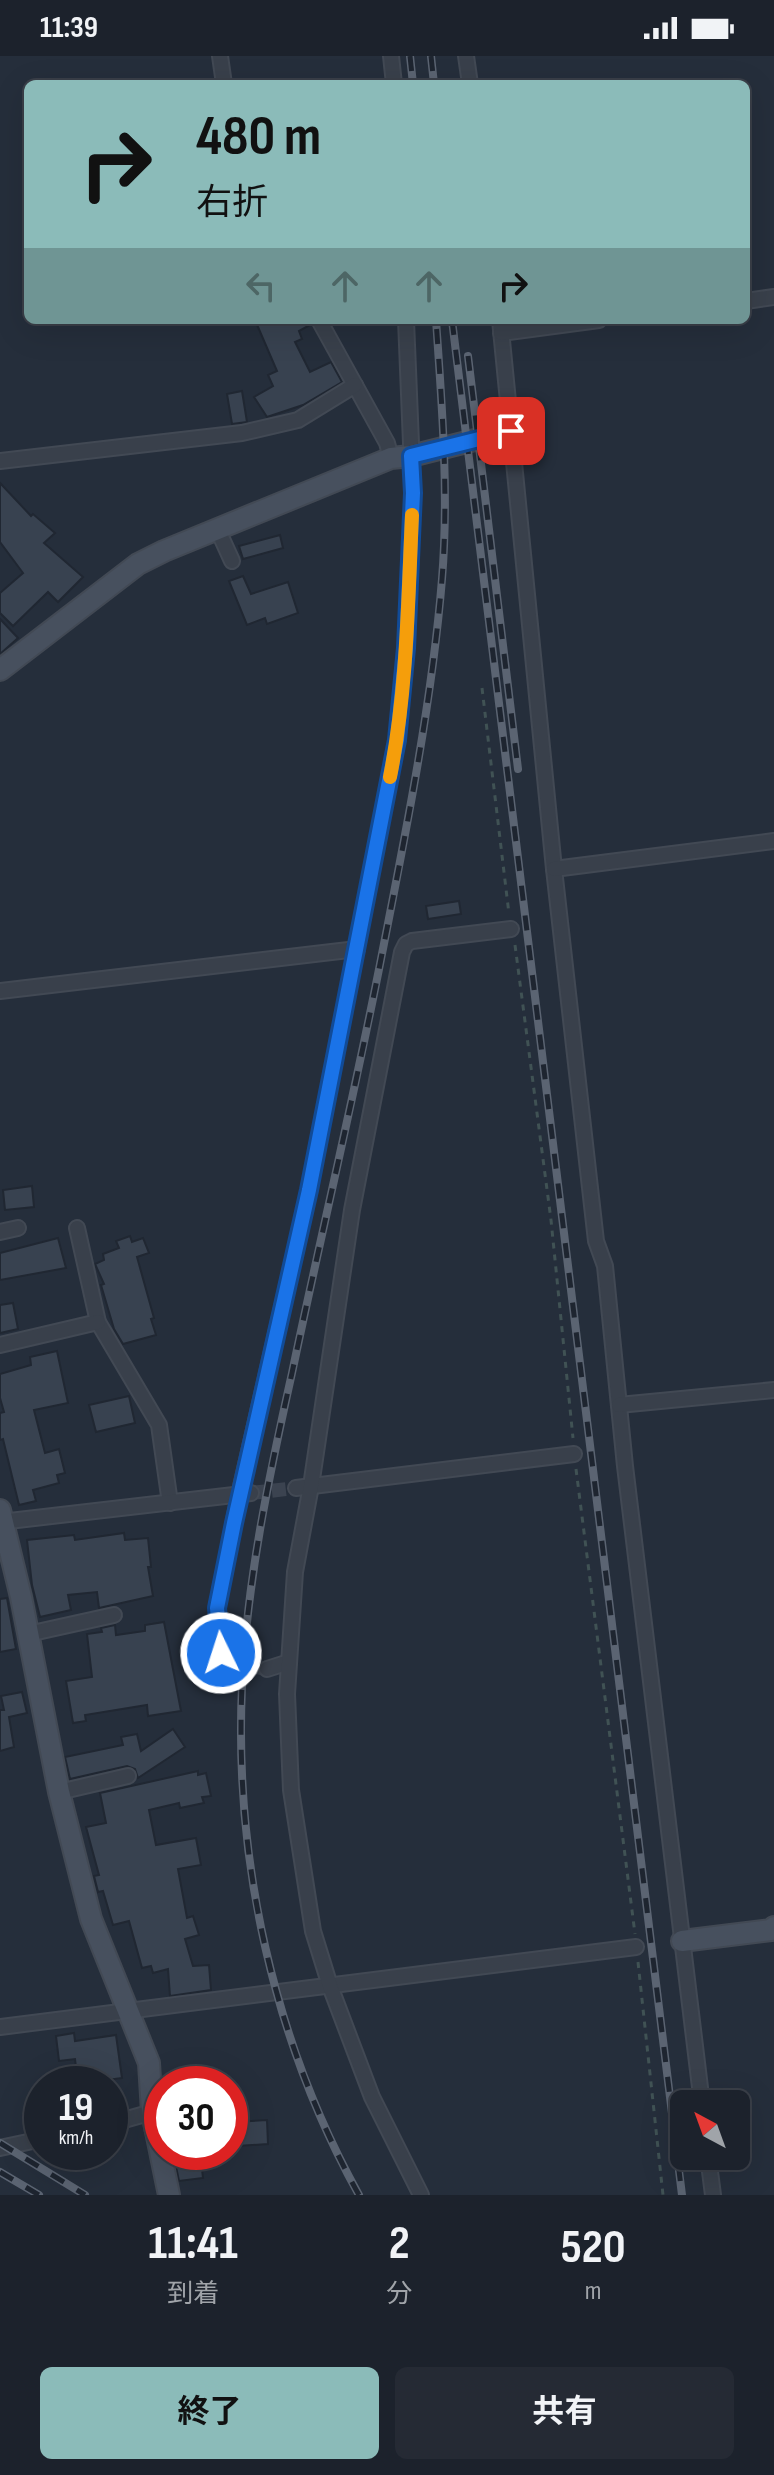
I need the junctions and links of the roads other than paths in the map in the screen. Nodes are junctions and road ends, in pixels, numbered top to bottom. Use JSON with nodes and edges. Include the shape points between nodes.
{"nodes":[{"id":1,"x":220,"y":56,"type":"edge"},
{"id":2,"x":391,"y":56,"type":"edge"},
{"id":3,"x":466,"y":56,"type":"edge"},
{"id":4,"x":223,"y":80,"type":"edge"},
{"id":5,"x":394,"y":80,"type":"edge"},
{"id":6,"x":469,"y":80,"type":"edge"},
{"id":7,"x":774,"y":297,"type":"edge"},
{"id":8,"x":750,"y":300,"type":"edge"},
{"id":9,"x":321,"y":324,"type":"edge"},
{"id":10,"x":406,"y":324,"type":"edge"},
{"id":11,"x":534,"y":324,"type":"edge"},
{"id":12,"x":501,"y":326,"type":"edge"},
{"id":13,"x":355,"y":385,"type":"junction"},
{"id":14,"x":511,"y":431,"type":"junction"},
{"id":15,"x":401,"y":457,"type":"junction"},
{"id":16,"x":0,"y":461,"type":"edge"},
{"id":17,"x":217,"y":528,"type":"junction"},
{"id":18,"x":232,"y":561,"type":"dead end"},
{"id":19,"x":0,"y":670,"type":"edge"},
{"id":20,"x":774,"y":841,"type":"edge"},
{"id":21,"x":554,"y":869,"type":"junction"},
{"id":22,"x":511,"y":929,"type":"road end"},
{"id":23,"x":357,"y":949,"type":"junction"},
{"id":24,"x":0,"y":991,"type":"edge"},
{"id":25,"x":18,"y":1228,"type":"dead end"},
{"id":26,"x":77,"y":1228,"type":"dead end"},
{"id":27,"x":0,"y":1232,"type":"edge"},
{"id":28,"x":98,"y":1322,"type":"junction"},
{"id":29,"x":0,"y":1345,"type":"edge"},
{"id":30,"x":774,"y":1390,"type":"edge"},
{"id":31,"x":619,"y":1405,"type":"junction"},
{"id":32,"x":574,"y":1454,"type":"road end"},
{"id":33,"x":311,"y":1486,"type":"junction"},
{"id":34,"x":296,"y":1488,"type":"tunnel mouth"},
{"id":35,"x":245,"y":1494,"type":"junction"},
{"id":36,"x":170,"y":1503,"type":"junction"},
{"id":37,"x":1,"y":1518,"type":"edge"},
{"id":38,"x":114,"y":1615,"type":"dead end"},
{"id":39,"x":28,"y":1634,"type":"junction"},
{"id":40,"x":230,"y":1662,"type":"dead end"},
{"id":41,"x":289,"y":1662,"type":"junction"},
{"id":42,"x":267,"y":1669,"type":"tunnel mouth"},
{"id":43,"x":128,"y":1776,"type":"dead end"},
{"id":44,"x":59,"y":1792,"type":"junction"},
{"id":45,"x":774,"y":1927,"type":"edge"},
{"id":46,"x":682,"y":1941,"type":"junction"},
{"id":47,"x":636,"y":1947,"type":"road end"},
{"id":48,"x":330,"y":1986,"type":"junction"},
{"id":49,"x":129,"y":2013,"type":"junction"},
{"id":50,"x":0,"y":2027,"type":"edge"},
{"id":51,"x":149,"y":2066,"type":"edge"},
{"id":52,"x":700,"y":2090,"type":"edge"},
{"id":53,"x":24,"y":2143,"type":"edge"},
{"id":54,"x":0,"y":2148,"type":"edge"},
{"id":55,"x":164,"y":2170,"type":"edge"},
{"id":56,"x":710,"y":2170,"type":"edge"},
{"id":57,"x":169,"y":2195,"type":"edge"},
{"id":58,"x":421,"y":2195,"type":"edge"},
{"id":59,"x":713,"y":2195,"type":"edge"}],
"edges":[{"from":1,"to":4,"type":"street"},
{"from":2,"to":5,"type":"street"},
{"from":3,"to":6,"type":"street"},
{"from":7,"to":8,"type":"street"},
{"from":9,"to":13,"type":"street"},
{"from":10,"to":15,"type":"street"},
{"from":11,"to":12,"type":"street"},
{"from":12,"to":14,"type":"street"},
{"from":13,"to":15,"type":"street","via":[[387,443]]},
{"from":13,"to":16,"type":"street","via":[[298,420],[242,433]]},
{"from":14,"to":15,"type":"street"},
{"from":14,"to":21,"type":"street"},
{"from":15,"to":17,"type":"street"},
{"from":15,"to":23,"type":"street","via":[[411,539],[397,740]]},
{"from":17,"to":18,"type":"street"},
{"from":17,"to":19,"type":"street","via":[[138,564]]},
{"from":20,"to":21,"type":"street"},
{"from":21,"to":31,"type":"street"},
{"from":22,"to":33,"type":"street","via":[[412,941],[402,952],[352,1210]]},
{"from":23,"to":24,"type":"street"},
{"from":23,"to":35,"type":"street"},
{"from":25,"to":27,"type":"street"},
{"from":26,"to":28,"type":"street"},
{"from":28,"to":29,"type":"street"},
{"from":28,"to":36,"type":"street","via":[[159,1425]]},
{"from":30,"to":31,"type":"street"},
{"from":31,"to":46,"type":"street"},
{"from":32,"to":33,"type":"street"},
{"from":33,"to":34,"type":"street"},
{"from":33,"to":41,"type":"street","via":[[295,1572]]},
{"from":35,"to":36,"type":"street"},
{"from":35,"to":40,"type":"street","via":[[217,1608],[221,1653]]},
{"from":36,"to":37,"type":"street"},
{"from":37,"to":39,"type":"street"},
{"from":38,"to":39,"type":"street"},
{"from":39,"to":44,"type":"street"},
{"from":41,"to":42,"type":"street"},
{"from":41,"to":48,"type":"street","via":[[291,1790],[313,1931]]},
{"from":43,"to":44,"type":"street"},
{"from":44,"to":49,"type":"street","via":[[91,1919]]},
{"from":45,"to":46,"type":"street"},
{"from":46,"to":52,"type":"street"},
{"from":47,"to":48,"type":"street"},
{"from":48,"to":49,"type":"street"},
{"from":48,"to":58,"type":"street","via":[[372,2097]]},
{"from":49,"to":50,"type":"street"},
{"from":49,"to":51,"type":"street"},
{"from":53,"to":54,"type":"street"},
{"from":55,"to":57,"type":"street"},
{"from":56,"to":59,"type":"street"}]}
